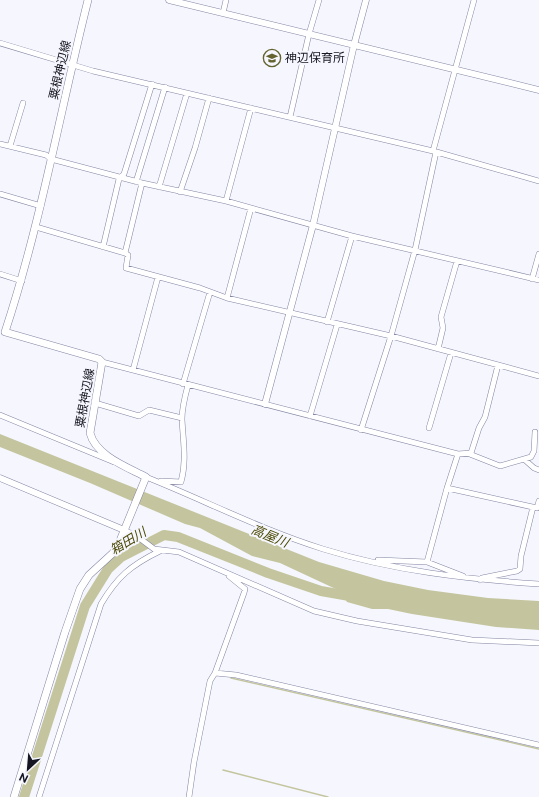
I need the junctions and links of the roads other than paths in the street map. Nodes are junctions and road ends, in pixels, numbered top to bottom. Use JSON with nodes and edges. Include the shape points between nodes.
{"nodes":[{"id":1,"x":88,"y":0,"type":"edge"},
{"id":2,"x":169,"y":0,"type":"edge"},
{"id":3,"x":226,"y":0,"type":"edge"},
{"id":4,"x":319,"y":0,"type":"edge"},
{"id":5,"x":366,"y":0,"type":"edge"},
{"id":6,"x":474,"y":0,"type":"edge"},
{"id":7,"x":222,"y":13,"type":"junction"},
{"id":8,"x":309,"y":34,"type":"junction"},
{"id":9,"x":0,"y":43,"type":"edge"},
{"id":10,"x":354,"y":45,"type":"junction"},
{"id":11,"x":71,"y":65,"type":"junction"},
{"id":12,"x":455,"y":70,"type":"junction"},
{"id":13,"x":152,"y":84,"type":"junction"},
{"id":14,"x":165,"y":87,"type":"junction"},
{"id":15,"x":539,"y":90,"type":"edge"},
{"id":16,"x":187,"y":93,"type":"junction"},
{"id":17,"x":209,"y":98,"type":"junction"},
{"id":18,"x":23,"y":103,"type":"dead end"},
{"id":19,"x":252,"y":108,"type":"junction"},
{"id":20,"x":290,"y":117,"type":"junction"},
{"id":21,"x":335,"y":128,"type":"junction"},
{"id":22,"x":0,"y":144,"type":"edge"},
{"id":23,"x":10,"y":146,"type":"junction"},
{"id":24,"x":435,"y":151,"type":"junction"},
{"id":25,"x":51,"y":159,"type":"junction"},
{"id":26,"x":122,"y":177,"type":"junction"},
{"id":27,"x":539,"y":181,"type":"edge"},
{"id":28,"x":139,"y":182,"type":"junction"},
{"id":29,"x":158,"y":187,"type":"junction"},
{"id":30,"x":180,"y":192,"type":"junction"},
{"id":31,"x":0,"y":194,"type":"edge"},
{"id":32,"x":226,"y":201,"type":"junction"},
{"id":33,"x":41,"y":206,"type":"junction"},
{"id":34,"x":251,"y":208,"type":"junction"},
{"id":35,"x":313,"y":225,"type":"junction"},
{"id":36,"x":36,"y":227,"type":"junction"},
{"id":37,"x":352,"y":236,"type":"junction"},
{"id":38,"x":103,"y":247,"type":"junction"},
{"id":39,"x":415,"y":250,"type":"junction"},
{"id":40,"x":125,"y":253,"type":"junction"},
{"id":41,"x":539,"y":254,"type":"edge"},
{"id":42,"x":457,"y":261,"type":"junction"},
{"id":43,"x":0,"y":274,"type":"edge"},
{"id":44,"x":158,"y":276,"type":"junction"},
{"id":45,"x":532,"y":279,"type":"junction"},
{"id":46,"x":22,"y":280,"type":"junction"},
{"id":47,"x":539,"y":280,"type":"edge"},
{"id":48,"x":210,"y":292,"type":"junction"},
{"id":49,"x":227,"y":298,"type":"junction"},
{"id":50,"x":290,"y":313,"type":"junction"},
{"id":51,"x":327,"y":322,"type":"junction"},
{"id":52,"x":337,"y":324,"type":"junction"},
{"id":53,"x":3,"y":332,"type":"edge"},
{"id":54,"x":391,"y":336,"type":"junction"},
{"id":55,"x":438,"y":349,"type":"junction"},
{"id":56,"x":451,"y":352,"type":"junction"},
{"id":57,"x":102,"y":362,"type":"junction"},
{"id":58,"x":498,"y":365,"type":"junction"},
{"id":59,"x":133,"y":370,"type":"junction"},
{"id":60,"x":539,"y":376,"type":"edge"},
{"id":61,"x":186,"y":385,"type":"junction"},
{"id":62,"x":95,"y":403,"type":"junction"},
{"id":63,"x":265,"y":404,"type":"junction"},
{"id":64,"x":0,"y":415,"type":"edge"},
{"id":65,"x":310,"y":416,"type":"junction"},
{"id":66,"x":182,"y":418,"type":"junction"},
{"id":67,"x":429,"y":428,"type":"dead end"},
{"id":68,"x":361,"y":430,"type":"junction"},
{"id":69,"x":535,"y":432,"type":"dead end"},
{"id":70,"x":467,"y":453,"type":"junction"},
{"id":71,"x":458,"y":454,"type":"junction"},
{"id":72,"x":525,"y":460,"type":"junction"},
{"id":73,"x":121,"y":463,"type":"junction"},
{"id":74,"x":539,"y":470,"type":"edge"},
{"id":75,"x":0,"y":478,"type":"edge"},
{"id":76,"x":146,"y":478,"type":"junction"},
{"id":77,"x":155,"y":480,"type":"junction"},
{"id":78,"x":448,"y":488,"type":"junction"},
{"id":79,"x":539,"y":501,"type":"edge"},
{"id":80,"x":533,"y":507,"type":"junction"},
{"id":81,"x":125,"y":528,"type":"junction"},
{"id":82,"x":160,"y":551,"type":"junction"},
{"id":83,"x":372,"y":561,"type":"junction"},
{"id":84,"x":427,"y":562,"type":"junction"},
{"id":85,"x":228,"y":574,"type":"junction"},
{"id":86,"x":465,"y":578,"type":"junction"},
{"id":87,"x":480,"y":580,"type":"junction"},
{"id":88,"x":539,"y":584,"type":"edge"},
{"id":89,"x":539,"y":643,"type":"edge"},
{"id":90,"x":215,"y":673,"type":"junction"},
{"id":91,"x":539,"y":745,"type":"edge"},
{"id":92,"x":14,"y":797,"type":"edge"},
{"id":93,"x":39,"y":797,"type":"edge"},
{"id":94,"x":189,"y":797,"type":"edge"}],
"edges":[{"from":1,"to":11,"type":"main road","name":"粟根神辺線"},
{"from":2,"to":7,"type":"street"},
{"from":3,"to":7,"type":"street"},
{"from":4,"to":8,"type":"street"},
{"from":5,"to":10,"type":"street"},
{"from":6,"to":12,"type":"street"},
{"from":7,"to":8,"type":"street"},
{"from":8,"to":10,"type":"street"},
{"from":8,"to":20,"type":"street"},
{"from":9,"to":11,"type":"street"},
{"from":10,"to":12,"type":"street"},
{"from":10,"to":21,"type":"street"},
{"from":11,"to":13,"type":"street"},
{"from":11,"to":25,"type":"main road","name":"粟根神辺線"},
{"from":12,"to":15,"type":"street"},
{"from":12,"to":24,"type":"street"},
{"from":13,"to":14,"type":"street"},
{"from":13,"to":26,"type":"street"},
{"from":14,"to":16,"type":"street"},
{"from":14,"to":28,"type":"street"},
{"from":16,"to":17,"type":"street"},
{"from":16,"to":29,"type":"street"},
{"from":17,"to":19,"type":"street"},
{"from":17,"to":30,"type":"street"},
{"from":18,"to":23,"type":"street"},
{"from":19,"to":20,"type":"street"},
{"from":19,"to":32,"type":"street"},
{"from":20,"to":21,"type":"street"},
{"from":21,"to":24,"type":"street"},
{"from":21,"to":35,"type":"street"},
{"from":22,"to":23,"type":"street"},
{"from":23,"to":25,"type":"street","via":[[46,155]]},
{"from":24,"to":27,"type":"street"},
{"from":24,"to":39,"type":"street"},
{"from":25,"to":26,"type":"street"},
{"from":25,"to":33,"type":"main road","name":"粟根神辺線"},
{"from":26,"to":28,"type":"street"},
{"from":26,"to":38,"type":"street","via":[[119,179]]},
{"from":28,"to":29,"type":"street"},
{"from":28,"to":40,"type":"street"},
{"from":29,"to":30,"type":"street"},
{"from":30,"to":32,"type":"street"},
{"from":31,"to":33,"type":"street"},
{"from":32,"to":34,"type":"street"},
{"from":33,"to":36,"type":"main road","name":"粟根神辺線"},
{"from":34,"to":35,"type":"street"},
{"from":34,"to":49,"type":"street"},
{"from":35,"to":37,"type":"street"},
{"from":35,"to":50,"type":"street"},
{"from":36,"to":38,"type":"street"},
{"from":36,"to":46,"type":"main road","name":"粟根神辺線"},
{"from":37,"to":39,"type":"street"},
{"from":37,"to":51,"type":"street"},
{"from":38,"to":40,"type":"street"},
{"from":39,"to":42,"type":"street"},
{"from":39,"to":54,"type":"street"},
{"from":40,"to":44,"type":"street","via":[[128,255],[126,268]]},
{"from":41,"to":45,"type":"street"},
{"from":42,"to":45,"type":"street"},
{"from":42,"to":55,"type":"street","via":[[441,317],[443,328]]},
{"from":43,"to":46,"type":"street"},
{"from":44,"to":48,"type":"street"},
{"from":44,"to":59,"type":"street"},
{"from":45,"to":47,"type":"street"},
{"from":46,"to":53,"type":"main road","name":"粟根神辺線"},
{"from":48,"to":49,"type":"street"},
{"from":48,"to":61,"type":"street"},
{"from":49,"to":50,"type":"street"},
{"from":50,"to":51,"type":"street"},
{"from":50,"to":63,"type":"street"},
{"from":51,"to":52,"type":"street"},
{"from":52,"to":54,"type":"street"},
{"from":52,"to":65,"type":"street"},
{"from":53,"to":57,"type":"main road","name":"粟根神辺線"},
{"from":54,"to":55,"type":"street"},
{"from":54,"to":68,"type":"street"},
{"from":55,"to":56,"type":"street"},
{"from":56,"to":58,"type":"street"},
{"from":56,"to":67,"type":"street"},
{"from":57,"to":59,"type":"street"},
{"from":57,"to":62,"type":"main road","name":"粟根神辺線"},
{"from":58,"to":60,"type":"street"},
{"from":58,"to":70,"type":"street","via":[[485,417],[471,453]]},
{"from":59,"to":61,"type":"street"},
{"from":61,"to":63,"type":"street"},
{"from":61,"to":66,"type":"street"},
{"from":62,"to":66,"type":"street","via":[[139,416],[149,410]]},
{"from":62,"to":73,"type":"main road","name":"粟根神辺線","via":[[90,433],[92,442]]},
{"from":63,"to":65,"type":"street"},
{"from":64,"to":73,"type":"street","via":[[109,461]]},
{"from":65,"to":68,"type":"street"},
{"from":66,"to":77,"type":"street","via":[[185,446],[181,482]]},
{"from":68,"to":71,"type":"street"},
{"from":69,"to":72,"type":"street","via":[[534,451],[531,457]]},
{"from":70,"to":71,"type":"street"},
{"from":70,"to":72,"type":"street","via":[[500,466]]},
{"from":71,"to":78,"type":"street"},
{"from":72,"to":74,"type":"street"},
{"from":73,"to":76,"type":"main road","name":"粟根神辺線"},
{"from":75,"to":81,"type":"street"},
{"from":76,"to":77,"type":"street"},
{"from":76,"to":81,"type":"main road"},
{"from":77,"to":83,"type":"street","via":[[259,526],[322,549]]},
{"from":78,"to":80,"type":"street"},
{"from":78,"to":84,"type":"street"},
{"from":79,"to":80,"type":"street","via":[[536,508]]},
{"from":80,"to":87,"type":"street","via":[[520,569]]},
{"from":81,"to":82,"type":"street"},
{"from":81,"to":92,"type":"main road","via":[[113,553],[90,575],[80,589]]},
{"from":82,"to":85,"type":"street","via":[[179,552]]},
{"from":82,"to":93,"type":"street","via":[[125,571],[110,588],[101,604]]},
{"from":83,"to":84,"type":"street"},
{"from":83,"to":86,"type":"street"},
{"from":84,"to":86,"type":"street"},
{"from":85,"to":89,"type":"street","via":[[314,611],[350,619],[472,640]]},
{"from":85,"to":90,"type":"street","via":[[245,589]]},
{"from":86,"to":87,"type":"street"},
{"from":87,"to":88,"type":"street"},
{"from":90,"to":91,"type":"street","via":[[236,675]]},
{"from":90,"to":94,"type":"street","via":[[210,681]]}]}
